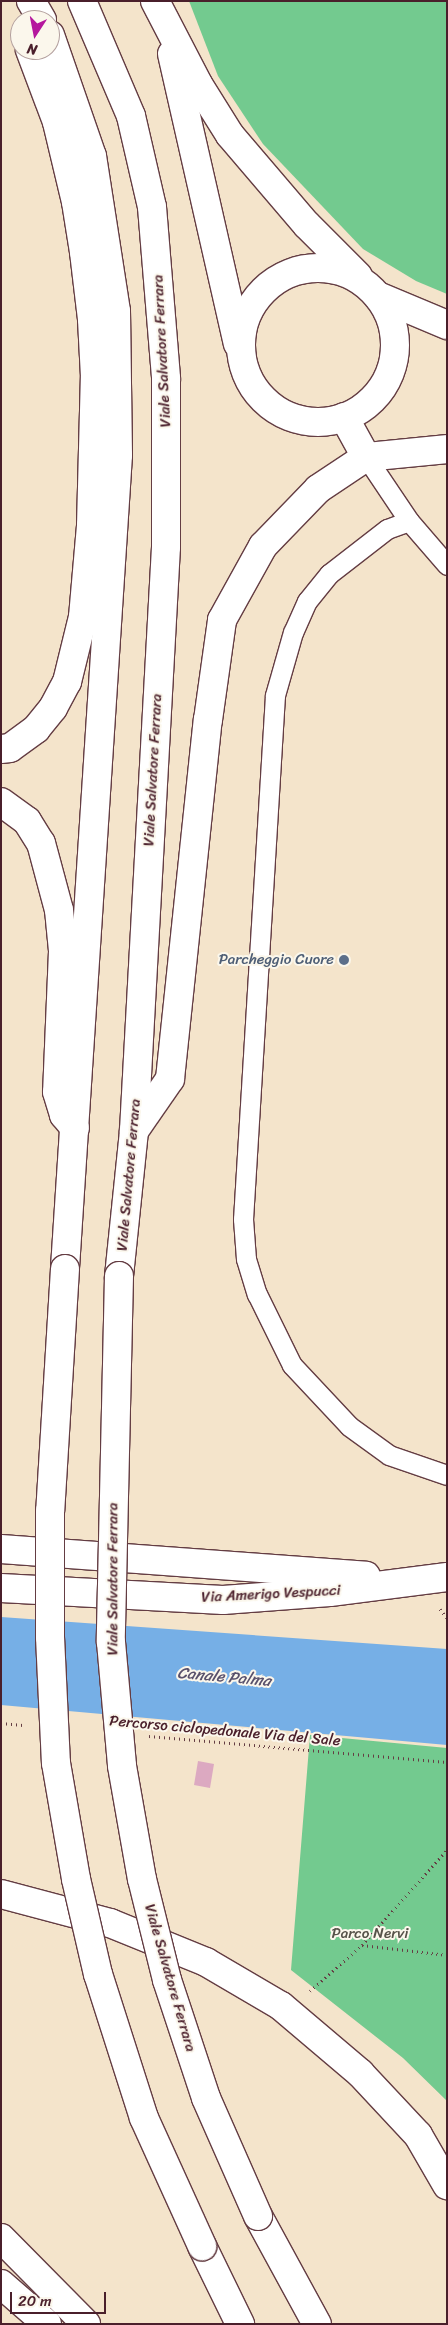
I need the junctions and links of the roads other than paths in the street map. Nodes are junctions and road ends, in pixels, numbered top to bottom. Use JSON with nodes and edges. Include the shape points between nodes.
{"nodes":[{"id":1,"x":82,"y":1,"type":"edge"},
{"id":2,"x":160,"y":11,"type":"edge"},
{"id":3,"x":34,"y":60,"type":"edge"},
{"id":4,"x":59,"y":60,"type":"edge"},
{"id":5,"x":373,"y":291,"type":"junction"},
{"id":6,"x":447,"y":325,"type":"edge"},
{"id":7,"x":241,"y":355,"type":"junction"},
{"id":8,"x":344,"y":418,"type":"junction"},
{"id":9,"x":447,"y":449,"type":"edge"},
{"id":10,"x":366,"y":457,"type":"junction"},
{"id":11,"x":409,"y":521,"type":"junction"},
{"id":12,"x":447,"y":565,"type":"edge"},
{"id":13,"x":1,"y":749,"type":"edge"},
{"id":14,"x":1,"y":802,"type":"edge"},
{"id":15,"x":75,"y":1128,"type":"junction"},
{"id":16,"x":134,"y":1131,"type":"junction"},
{"id":17,"x":447,"y":1476,"type":"edge"},
{"id":18,"x":1,"y":1549,"type":"edge"},
{"id":19,"x":447,"y":1578,"type":"edge"},
{"id":20,"x":420,"y":1580,"type":"junction"},
{"id":21,"x":1,"y":1588,"type":"edge"},
{"id":22,"x":1,"y":1894,"type":"edge"},
{"id":23,"x":447,"y":2184,"type":"edge"},
{"id":24,"x":1,"y":2238,"type":"edge"},
{"id":25,"x":1,"y":2284,"type":"edge"},
{"id":26,"x":1,"y":2297,"type":"edge"},
{"id":27,"x":27,"y":2324,"type":"edge"},
{"id":28,"x":47,"y":2324,"type":"edge"},
{"id":29,"x":86,"y":2324,"type":"edge"},
{"id":30,"x":240,"y":2324,"type":"edge"},
{"id":31,"x":317,"y":2324,"type":"edge"}],
"edges":[{"from":1,"to":16,"type":"main road","name":"Viale Salvatore Ferrara","via":[[131,116],[152,207],[166,379],[166,547]]},
{"from":2,"to":5,"type":"main road","via":[[230,135],[307,225]]},
{"from":2,"to":7,"type":"main road"},
{"from":3,"to":13,"type":"main road","via":[[57,122],[76,202],[86,271],[95,377],[91,525],[83,617],[67,682],[53,708],[36,729],[10,748]]},
{"from":4,"to":15,"type":"main road","via":[[92,156],[116,311],[118,455]]},
{"from":5,"to":6,"type":"main road"},
{"from":5,"to":7,"type":"main road","via":[[349,274],[326,268],[300,270],[281,276],[254,300],[245,317],[240,339]]},
{"from":5,"to":8,"type":"main road","via":[[388,311],[394,329],[392,369],[382,388],[366,405]]},
{"from":7,"to":8,"type":"main road","via":[[254,389],[266,402],[289,417],[308,421]]},
{"from":8,"to":10,"type":"main road"},
{"from":9,"to":10,"type":"main road"},
{"from":10,"to":11,"type":"lane"},
{"from":10,"to":16,"type":"main road","via":[[318,489],[263,546],[222,620],[170,1079]]},
{"from":11,"to":12,"type":"lane"},
{"from":11,"to":17,"type":"lane","via":[[387,529],[329,574],[307,601],[293,632],[275,695],[242,1219],[246,1259],[257,1294],[292,1365],[349,1426],[381,1449]]},
{"from":14,"to":15,"type":"main road","via":[[27,821],[41,843],[59,910],[63,951],[58,1092],[64,1115]]},
{"from":15,"to":30,"type":"main road","bridge":true,"via":[[50,1511],[50,1638],[56,1763],[76,1879],[98,1974],[144,2118]]},
{"from":16,"to":31,"type":"main road","name":"Viale Salvatore Ferrara","bridge":true,"via":[[119,1276],[111,1642],[122,1766],[142,1880],[167,1980],[206,2098],[258,2216]]},
{"from":18,"to":20,"type":"main road","name":"Via Amerigo Vespucci"},
{"from":19,"to":20,"type":"main road","name":"Via Amerigo Vespucci"},
{"from":20,"to":21,"type":"main road","name":"Via Amerigo Vespucci","via":[[330,1592],[223,1600]]},
{"from":22,"to":23,"type":"main road","via":[[110,1923],[206,1962],[281,2006],[360,2073],[399,2114],[418,2135]]},
{"from":24,"to":29,"type":"main road"},
{"from":25,"to":28,"type":"main road"},
{"from":26,"to":27,"type":"lane"}]}
